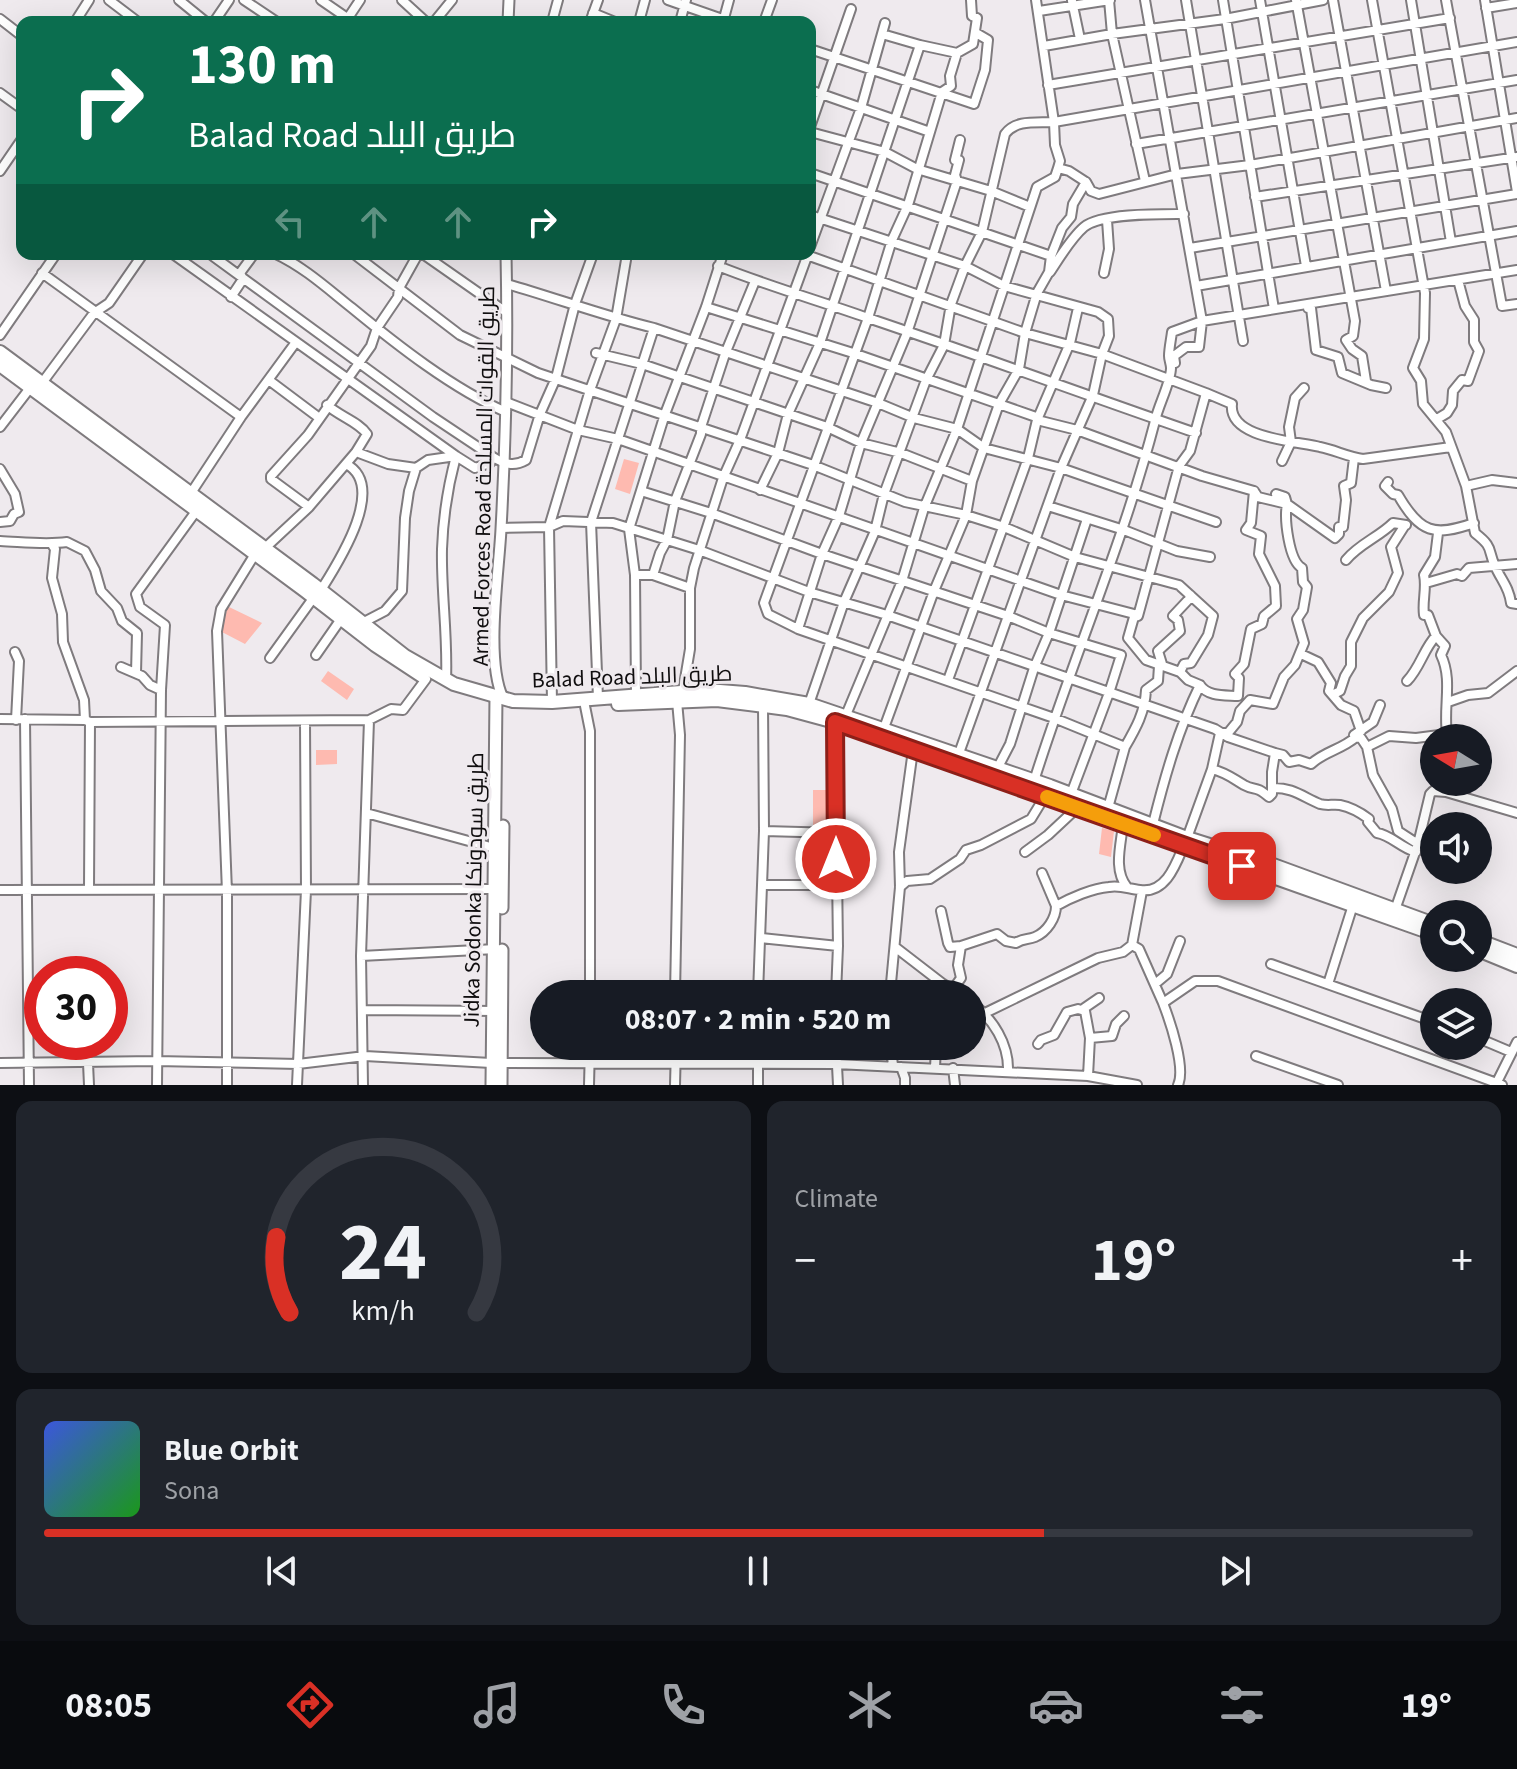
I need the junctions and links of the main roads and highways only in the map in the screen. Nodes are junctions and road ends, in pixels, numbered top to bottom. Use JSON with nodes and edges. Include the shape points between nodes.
{"nodes":[{"id":1,"x":0,"y":352,"type":"edge"},
{"id":2,"x":0,"y":365,"type":"edge"},
{"id":3,"x":36,"y":385,"type":"junction"},
{"id":4,"x":260,"y":551,"type":"junction"},
{"id":5,"x":317,"y":594,"type":"junction"},
{"id":6,"x":680,"y":696,"type":"junction"},
{"id":7,"x":499,"y":698,"type":"junction"},
{"id":8,"x":840,"y":718,"type":"junction"},
{"id":9,"x":1186,"y":842,"type":"junction"},
{"id":10,"x":1420,"y":919,"type":"edge"},
{"id":11,"x":1420,"y":929,"type":"edge"},
{"id":12,"x":1492,"y":945,"type":"edge"},
{"id":13,"x":1517,"y":955,"type":"edge"},
{"id":14,"x":1492,"y":956,"type":"edge"},
{"id":15,"x":1517,"y":966,"type":"edge"},
{"id":16,"x":496,"y":1062,"type":"junction"},
{"id":17,"x":492,"y":1085,"type":"edge"},
{"id":18,"x":501,"y":1085,"type":"edge"}],
"edges":[{"from":1,"to":3,"type":"highway","name":"Balad Road طريق البلد"},
{"from":2,"to":3,"type":"highway","name":"Balad Road طريق البلد"},
{"from":3,"to":4,"type":"highway","name":"Balad Road طريق البلد","via":[[197,510]]},
{"from":3,"to":4,"type":"highway","name":"Balad Road طريق البلد","via":[[191,493]]},
{"from":4,"to":5,"type":"highway","name":"Balad Road طريق البلد"},
{"from":5,"to":7,"type":"highway","name":"Balad Road طريق البلد","via":[[446,680]]},
{"from":5,"to":7,"type":"highway","name":"Balad Road طريق البلد","via":[[341,619],[426,679],[452,692]]},
{"from":6,"to":7,"type":"highway","name":"Balad Road طريق البلد","via":[[552,702]]},
{"from":6,"to":7,"type":"highway","name":"Balad Road طريق البلد","via":[[550,709],[512,709]]},
{"from":6,"to":8,"type":"highway","name":"Balad Road طريق البلد"},
{"from":6,"to":8,"type":"highway","name":"Balad Road طريق البلد","via":[[745,693],[809,704]]},
{"from":7,"to":16,"type":"main road","name":"Jidka Sodonka طريق سودونكا"},
{"from":8,"to":9,"type":"highway","name":"Balad Road طريق البلد","via":[[913,750]]},
{"from":8,"to":9,"type":"highway","name":"Balad Road طريق البلد","via":[[884,728],[1071,794]]},
{"from":9,"to":10,"type":"highway","name":"Balad Road طريق البلد","via":[[1273,865]]},
{"from":9,"to":11,"type":"highway","name":"Balad Road طريق البلد"},
{"from":12,"to":13,"type":"highway"},
{"from":14,"to":15,"type":"highway"},
{"from":16,"to":17,"type":"main road","name":"Jidka Sodonka طريق سودونكا"},
{"from":16,"to":18,"type":"main road","name":"Jidka Sodonka طريق سودونكا"}]}
